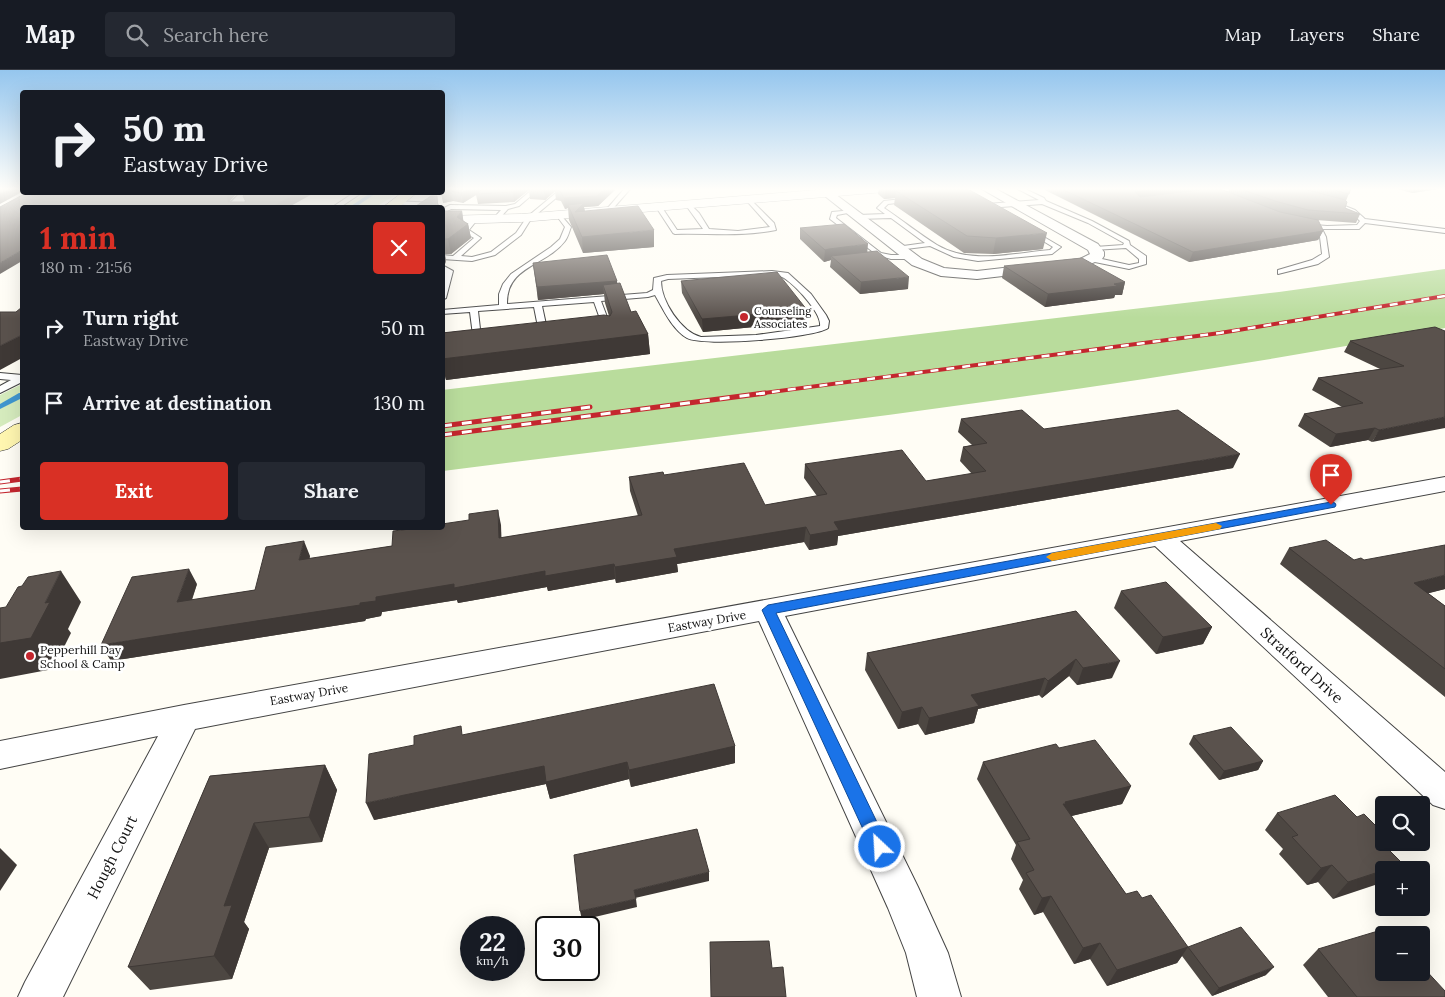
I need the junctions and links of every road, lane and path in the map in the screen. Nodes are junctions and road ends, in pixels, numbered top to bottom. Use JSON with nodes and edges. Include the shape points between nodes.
{"nodes":[{"id":1,"x":465,"y":231,"type":"edge"},
{"id":2,"x":521,"y":231,"type":"edge"},
{"id":3,"x":566,"y":231,"type":"edge"},
{"id":4,"x":675,"y":231,"type":"edge"},
{"id":5,"x":698,"y":231,"type":"edge"},
{"id":6,"x":709,"y":231,"type":"edge"},
{"id":7,"x":749,"y":231,"type":"edge"},
{"id":8,"x":850,"y":231,"type":"edge"},
{"id":9,"x":872,"y":231,"type":"edge"},
{"id":10,"x":914,"y":231,"type":"edge"},
{"id":11,"x":1031,"y":231,"type":"edge"},
{"id":12,"x":1061,"y":231,"type":"edge"},
{"id":13,"x":1065,"y":231,"type":"edge"},
{"id":14,"x":1107,"y":231,"type":"edge"},
{"id":15,"x":1320,"y":231,"type":"edge"},
{"id":16,"x":1034,"y":233,"type":"junction"},
{"id":17,"x":932,"y":244,"type":"junction"},
{"id":18,"x":1127,"y":246,"type":"junction"},
{"id":19,"x":894,"y":252,"type":"junction"},
{"id":20,"x":1094,"y":254,"type":"junction"},
{"id":21,"x":445,"y":257,"type":"edge"},
{"id":22,"x":455,"y":258,"type":"junction"},
{"id":23,"x":873,"y":259,"type":"edge"},
{"id":24,"x":445,"y":269,"type":"edge"},
{"id":25,"x":1281,"y":272,"type":"dead end"},
{"id":26,"x":445,"y":286,"type":"edge"},
{"id":27,"x":657,"y":291,"type":"junction"},
{"id":28,"x":597,"y":300,"type":"junction"},
{"id":29,"x":537,"y":304,"type":"junction"},
{"id":30,"x":503,"y":306,"type":"junction"},
{"id":31,"x":474,"y":309,"type":"junction"},
{"id":32,"x":445,"y":312,"type":"edge"},
{"id":33,"x":608,"y":331,"type":"edge"},
{"id":34,"x":535,"y":335,"type":"edge"},
{"id":35,"x":487,"y":340,"type":"edge"},
{"id":36,"x":0,"y":376,"type":"edge"},
{"id":37,"x":20,"y":377,"type":"edge"},
{"id":38,"x":20,"y":378,"type":"edge"},
{"id":39,"x":0,"y":390,"type":"edge"},
{"id":40,"x":20,"y":431,"type":"edge"},
{"id":41,"x":0,"y":444,"type":"edge"},
{"id":42,"x":1445,"y":484,"type":"edge"},
{"id":43,"x":1160,"y":537,"type":"junction"},
{"id":44,"x":768,"y":610,"type":"junction"},
{"id":45,"x":184,"y":718,"type":"junction"},
{"id":46,"x":0,"y":756,"type":"edge"},
{"id":47,"x":1445,"y":794,"type":"edge"},
{"id":48,"x":40,"y":997,"type":"edge"},
{"id":49,"x":939,"y":997,"type":"edge"}],
"edges":[{"from":1,"to":22,"type":"lane","via":[[478,238]]},
{"from":2,"to":22,"type":"lane","via":[[493,254],[472,259]]},
{"from":3,"to":30,"type":"lane","via":[[562,240],[512,275],[501,296]]},
{"from":4,"to":5,"type":"lane"},
{"from":6,"to":7,"type":"lane"},
{"from":8,"to":19,"type":"lane","via":[[879,254]]},
{"from":9,"to":19,"type":"street"},
{"from":10,"to":17,"type":"lane"},
{"from":11,"to":16,"type":"lane"},
{"from":12,"to":16,"type":"lane"},
{"from":13,"to":20,"type":"street"},
{"from":14,"to":18,"type":"lane","via":[[1127,242]]},
{"from":15,"to":25,"type":"lane","via":[[1326,255],[1315,262]]},
{"from":16,"to":17,"type":"lane","via":[[1058,247],[1052,252],[978,259],[957,255]]},
{"from":17,"to":19,"type":"lane"},
{"from":18,"to":20,"type":"lane"},
{"from":18,"to":20,"type":"lane","via":[[1144,258],[1142,264],[1129,267]]},
{"from":19,"to":20,"type":"street","via":[[929,268],[967,275],[1083,263]]},
{"from":19,"to":23,"type":"lane"},
{"from":21,"to":22,"type":"lane"},
{"from":24,"to":26,"type":"lane","via":[[449,271]]},
{"from":27,"to":27,"type":"lane","via":[[657,280],[667,277],[785,275],[808,296],[822,315],[824,328],[716,340],[693,338],[681,328]]},
{"from":27,"to":28,"type":"lane","via":[[648,295]]},
{"from":28,"to":29,"type":"lane"},
{"from":28,"to":33,"type":"lane"},
{"from":29,"to":30,"type":"lane"},
{"from":29,"to":34,"type":"lane","via":[[544,334]]},
{"from":30,"to":31,"type":"lane"},
{"from":31,"to":32,"type":"lane"},
{"from":31,"to":35,"type":"lane","via":[[477,341]]},
{"from":36,"to":37,"type":"lane"},
{"from":38,"to":39,"type":"lane"},
{"from":40,"to":41,"type":"main road"},
{"from":42,"to":43,"type":"street","name":"Eastway Drive"},
{"from":43,"to":44,"type":"street","name":"Eastway Drive"},
{"from":43,"to":47,"type":"street","name":"Stratford Drive"},
{"from":44,"to":45,"type":"street","name":"Eastway Drive"},
{"from":44,"to":49,"type":"street","via":[[928,953]]},
{"from":45,"to":46,"type":"street","name":"Eastway Drive"},
{"from":45,"to":48,"type":"street","name":"Hough Court"}]}
